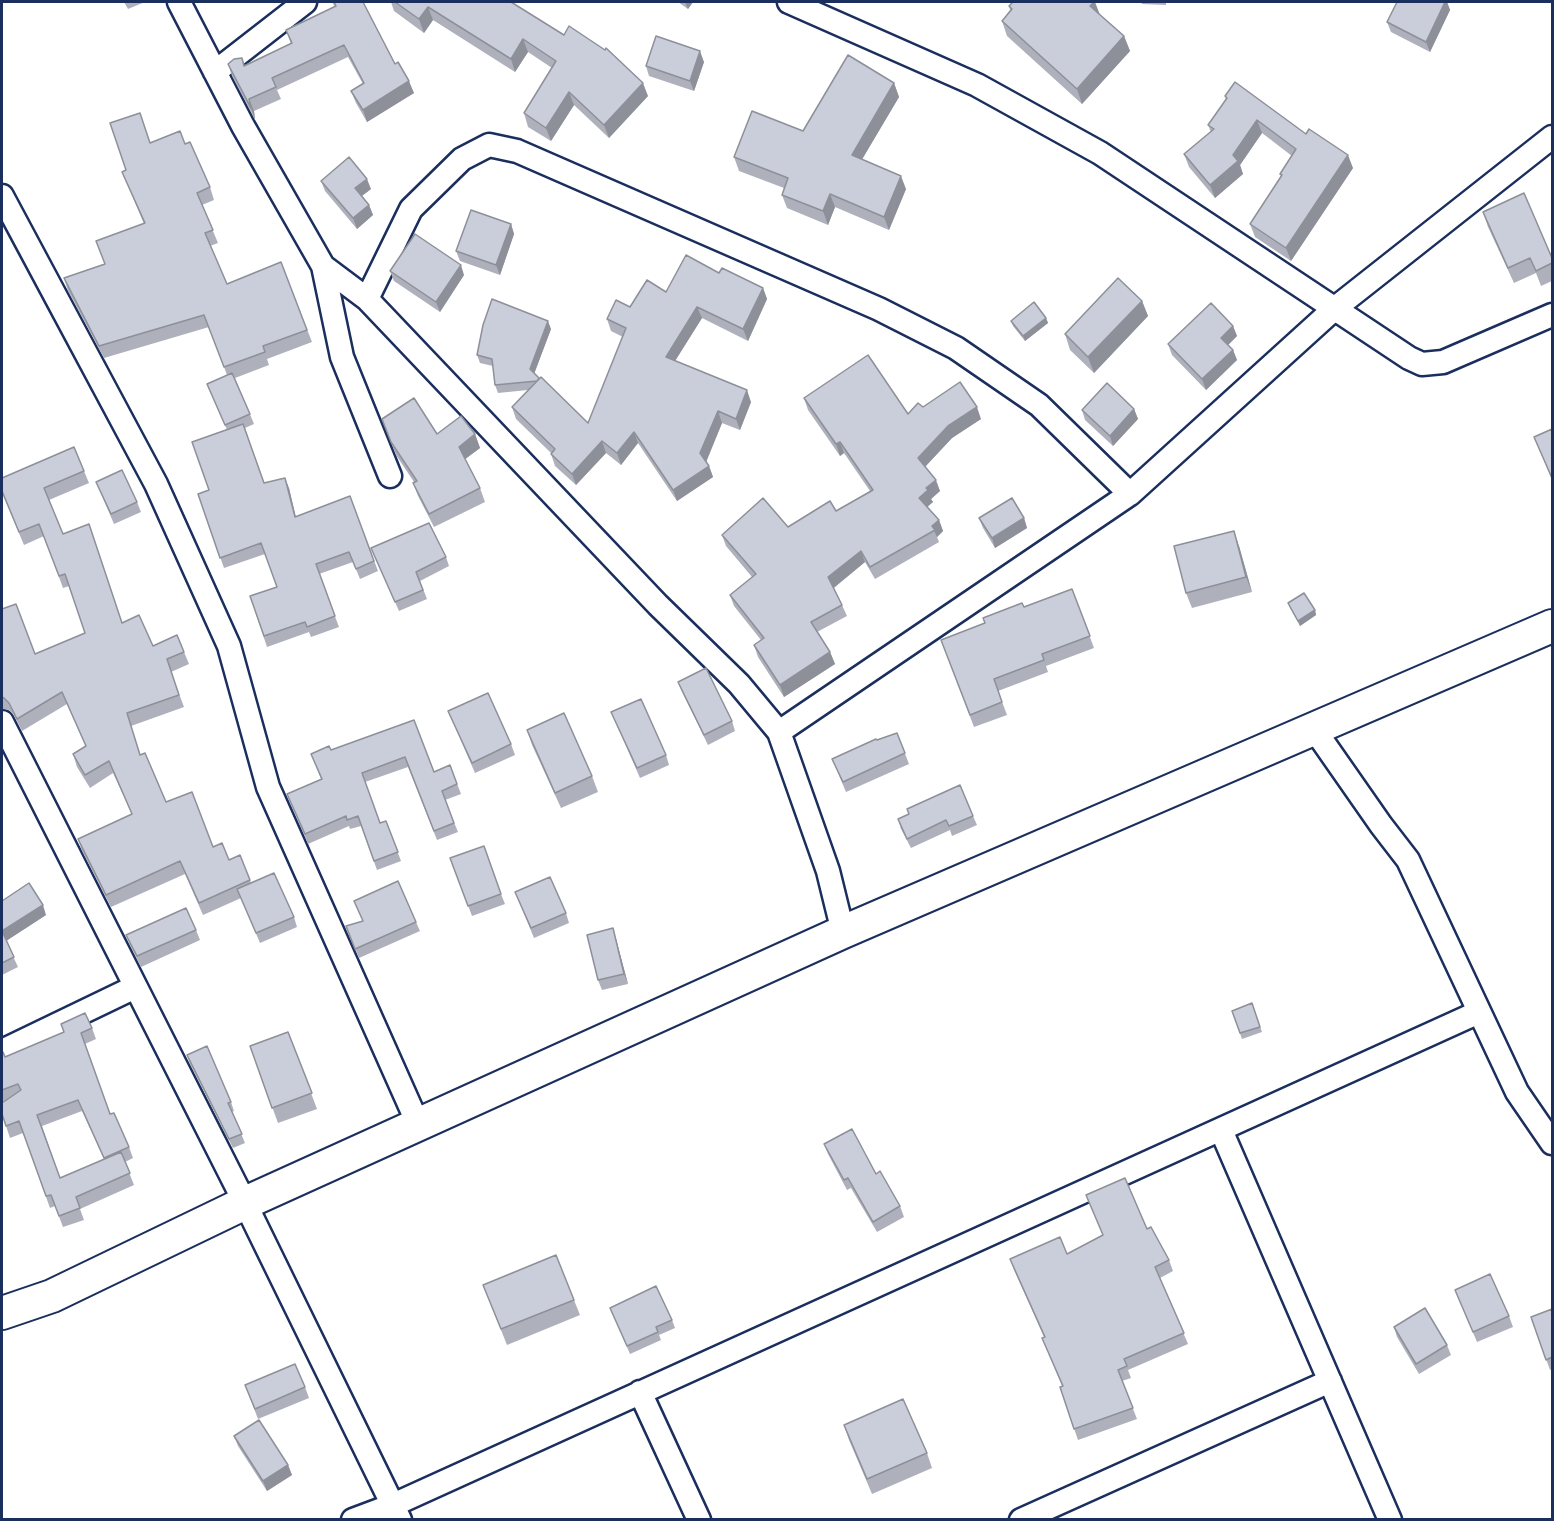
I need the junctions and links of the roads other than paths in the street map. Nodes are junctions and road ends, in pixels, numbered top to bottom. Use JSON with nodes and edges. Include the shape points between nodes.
{"nodes":[{"id":1,"x":178,"y":2,"type":"edge"},
{"id":2,"x":305,"y":2,"type":"edge"},
{"id":3,"x":789,"y":2,"type":"edge"},
{"id":4,"x":215,"y":72,"type":"junction"},
{"id":5,"x":1552,"y":137,"type":"edge"},
{"id":6,"x":2,"y":196,"type":"edge"},
{"id":7,"x":323,"y":266,"type":"junction"},
{"id":8,"x":367,"y":299,"type":"junction"},
{"id":9,"x":1334,"y":309,"type":"junction"},
{"id":10,"x":1552,"y":315,"type":"edge"},
{"id":11,"x":390,"y":476,"type":"dead end"},
{"id":12,"x":1130,"y":494,"type":"junction"},
{"id":13,"x":1552,"y":626,"type":"edge"},
{"id":14,"x":2,"y":722,"type":"edge"},
{"id":15,"x":1314,"y":729,"type":"junction"},
{"id":16,"x":779,"y":732,"type":"junction"},
{"id":17,"x":843,"y":932,"type":"junction"},
{"id":18,"x":135,"y":987,"type":"junction"},
{"id":19,"x":1479,"y":1012,"type":"junction"},
{"id":20,"x":2,"y":1051,"type":"edge"},
{"id":21,"x":418,"y":1124,"type":"junction"},
{"id":22,"x":1221,"y":1130,"type":"junction"},
{"id":23,"x":1552,"y":1143,"type":"edge"},
{"id":24,"x":245,"y":1203,"type":"junction"},
{"id":25,"x":2,"y":1313,"type":"edge"},
{"id":26,"x":1330,"y":1381,"type":"junction"},
{"id":27,"x":640,"y":1392,"type":"junction"},
{"id":28,"x":396,"y":1512,"type":"edge"},
{"id":29,"x":353,"y":1520,"type":"edge"},
{"id":30,"x":699,"y":1520,"type":"edge"},
{"id":31,"x":1021,"y":1520,"type":"edge"},
{"id":32,"x":1390,"y":1520,"type":"edge"}],
"edges":[{"from":1,"to":4,"type":"street"},
{"from":2,"to":4,"type":"street"},
{"from":3,"to":9,"type":"street","via":[[977,85],[1100,153]]},
{"from":4,"to":7,"type":"street"},
{"from":5,"to":9,"type":"street"},
{"from":6,"to":21,"type":"street","via":[[156,484],[230,646],[268,787]]},
{"from":7,"to":8,"type":"street"},
{"from":7,"to":11,"type":"street","via":[[342,357]]},
{"from":8,"to":12,"type":"street","via":[[411,209],[462,159],[489,146],[517,151],[879,309],[956,348],[1039,405]]},
{"from":8,"to":16,"type":"street","via":[[658,605],[739,684]]},
{"from":9,"to":10,"type":"street","via":[[1422,364],[1443,362]]},
{"from":9,"to":12,"type":"street"},
{"from":12,"to":16,"type":"street"},
{"from":13,"to":15,"type":"street"},
{"from":14,"to":18,"type":"street"},
{"from":15,"to":17,"type":"street"},
{"from":15,"to":19,"type":"street","via":[[1408,860]]},
{"from":16,"to":17,"type":"street","via":[[828,871]]},
{"from":17,"to":21,"type":"street"},
{"from":18,"to":20,"type":"street"},
{"from":18,"to":24,"type":"street"},
{"from":19,"to":22,"type":"street"},
{"from":19,"to":23,"type":"street","via":[[1517,1092]]},
{"from":21,"to":24,"type":"street"},
{"from":22,"to":26,"type":"street"},
{"from":22,"to":27,"type":"street"},
{"from":24,"to":25,"type":"street","via":[[52,1296]]},
{"from":24,"to":28,"type":"street"},
{"from":26,"to":31,"type":"street"},
{"from":26,"to":32,"type":"street"},
{"from":27,"to":28,"type":"street"},
{"from":27,"to":30,"type":"street"},
{"from":28,"to":29,"type":"street"}]}
